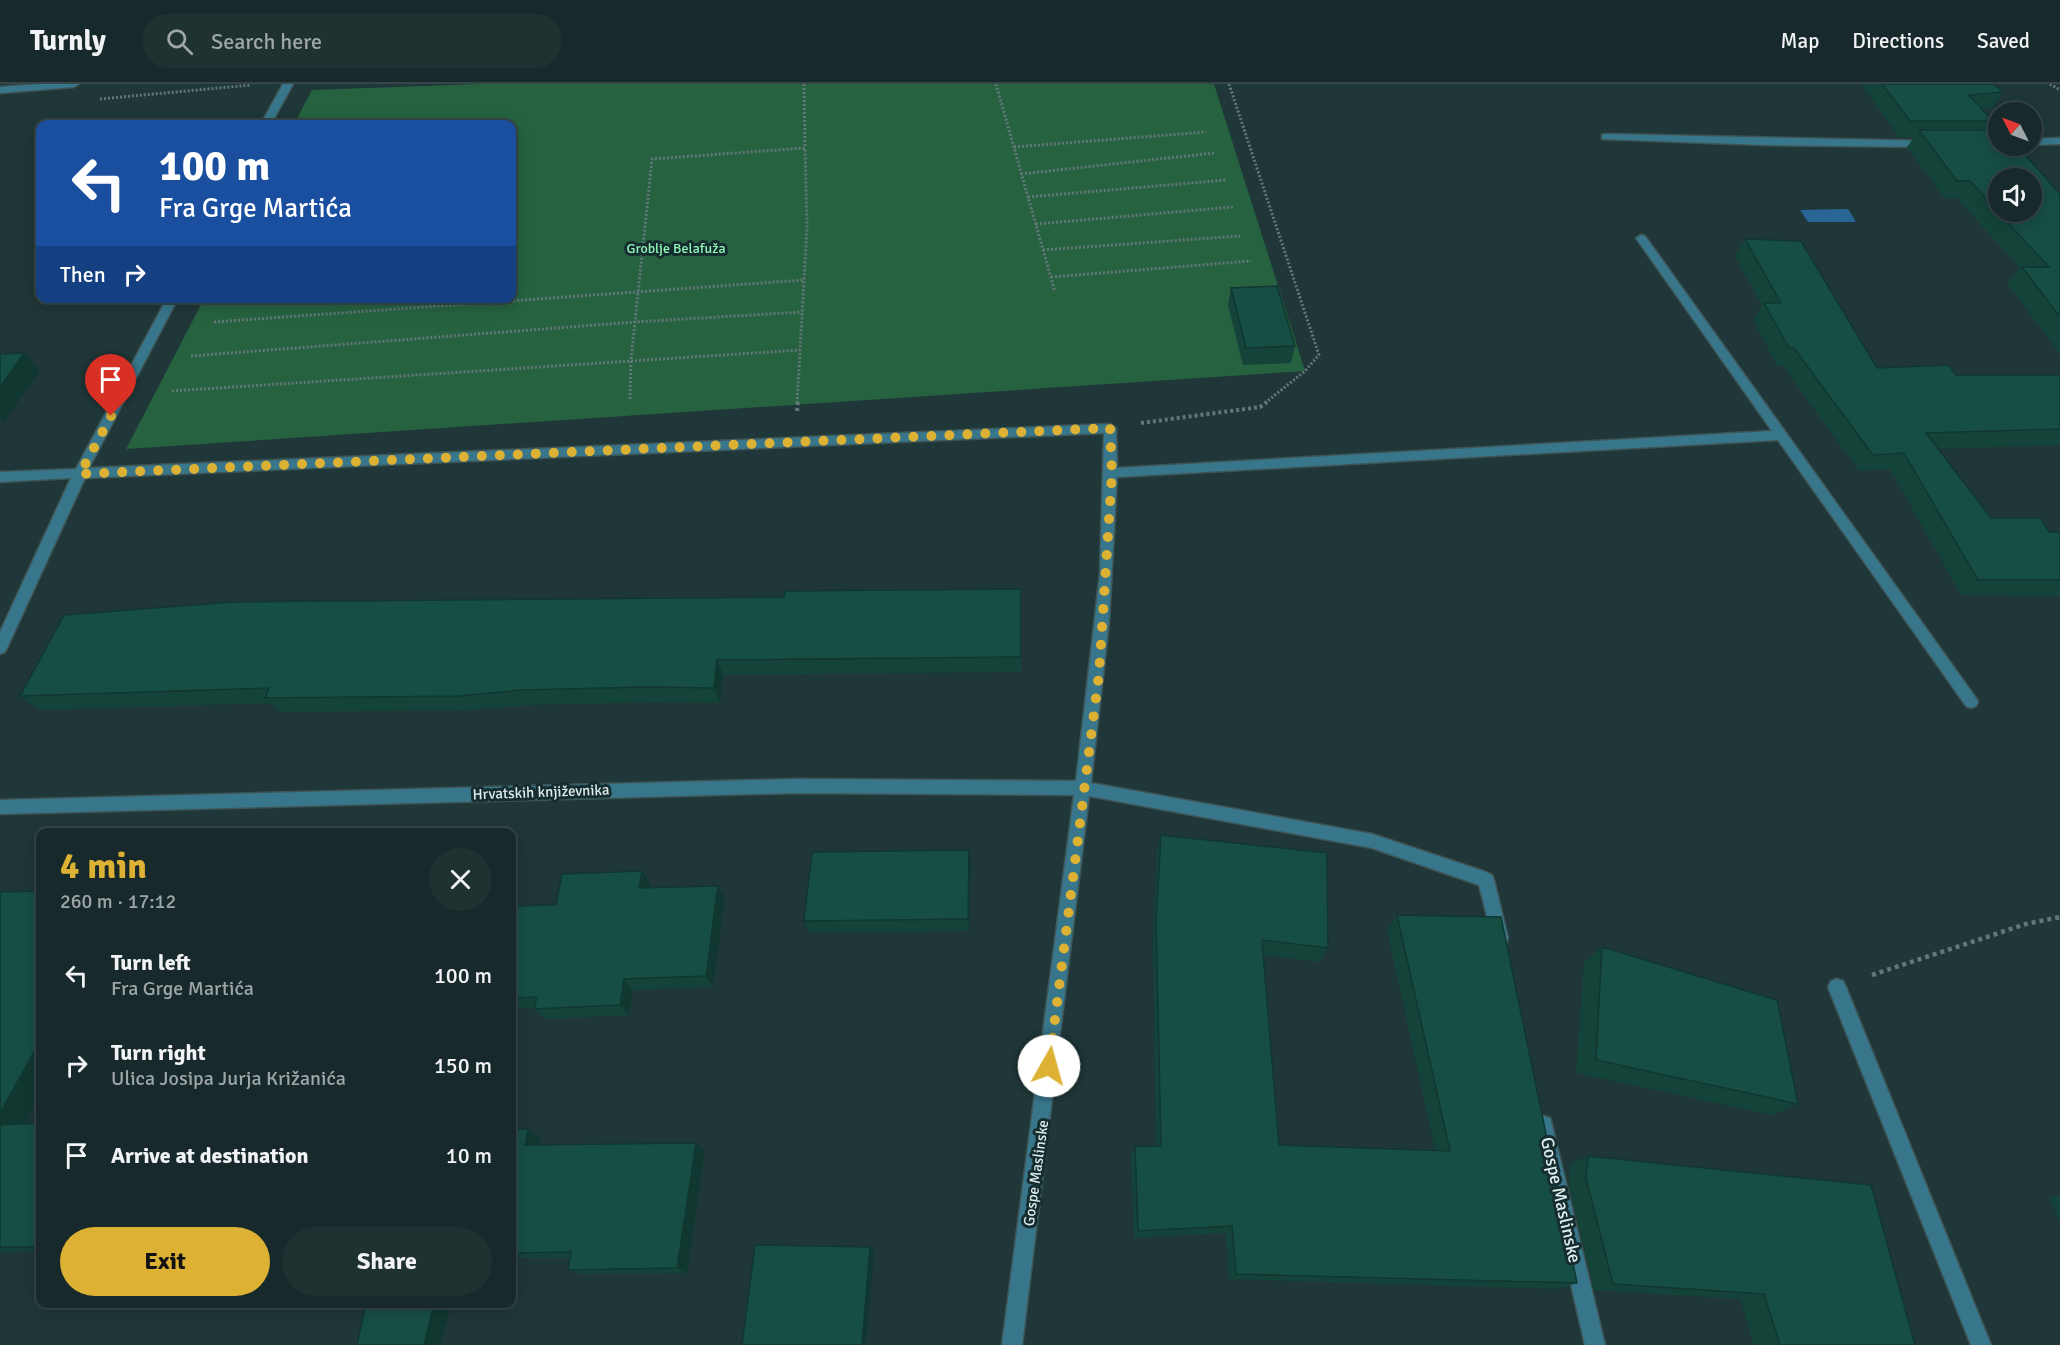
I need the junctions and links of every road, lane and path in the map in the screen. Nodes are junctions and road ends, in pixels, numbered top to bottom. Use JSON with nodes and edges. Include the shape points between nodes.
{"nodes":[{"id":1,"x":74,"y":84,"type":"edge"},
{"id":2,"x":258,"y":84,"type":"edge"},
{"id":3,"x":288,"y":84,"type":"edge"},
{"id":4,"x":804,"y":84,"type":"edge"},
{"id":5,"x":996,"y":84,"type":"edge"},
{"id":6,"x":1229,"y":84,"type":"edge"},
{"id":7,"x":2050,"y":84,"type":"edge"},
{"id":8,"x":0,"y":90,"type":"edge"},
{"id":9,"x":2060,"y":90,"type":"edge"},
{"id":10,"x":91,"y":100,"type":"dead end"},
{"id":11,"x":268,"y":120,"type":"edge"},
{"id":12,"x":1206,"y":132,"type":"dead end"},
{"id":13,"x":1606,"y":137,"type":"dead end"},
{"id":14,"x":2060,"y":141,"type":"edge"},
{"id":15,"x":2042,"y":142,"type":"edge"},
{"id":16,"x":1944,"y":144,"type":"edge"},
{"id":17,"x":1014,"y":147,"type":"junction"},
{"id":18,"x":805,"y":148,"type":"junction"},
{"id":19,"x":1214,"y":153,"type":"dead end"},
{"id":20,"x":1021,"y":174,"type":"junction"},
{"id":21,"x":1226,"y":180,"type":"dead end"},
{"id":22,"x":1028,"y":197,"type":"junction"},
{"id":23,"x":1233,"y":207,"type":"dead end"},
{"id":24,"x":1036,"y":224,"type":"junction"},
{"id":25,"x":1240,"y":236,"type":"dead end"},
{"id":26,"x":1641,"y":238,"type":"dead end"},
{"id":27,"x":1043,"y":250,"type":"junction"},
{"id":28,"x":1251,"y":261,"type":"dead end"},
{"id":29,"x":1051,"y":277,"type":"junction"},
{"id":30,"x":804,"y":280,"type":"junction"},
{"id":31,"x":638,"y":292,"type":"junction"},
{"id":32,"x":1055,"y":292,"type":"dead end"},
{"id":33,"x":516,"y":301,"type":"edge"},
{"id":34,"x":170,"y":303,"type":"edge"},
{"id":35,"x":483,"y":303,"type":"edge"},
{"id":36,"x":802,"y":312,"type":"junction"},
{"id":37,"x":214,"y":322,"type":"dead end"},
{"id":38,"x":635,"y":322,"type":"junction"},
{"id":39,"x":800,"y":350,"type":"junction"},
{"id":40,"x":191,"y":356,"type":"dead end"},
{"id":41,"x":631,"y":360,"type":"junction"},
{"id":42,"x":172,"y":391,"type":"dead end"},
{"id":43,"x":630,"y":399,"type":"dead end"},
{"id":44,"x":1110,"y":428,"type":"junction"},
{"id":45,"x":1781,"y":435,"type":"junction"},
{"id":46,"x":795,"y":442,"type":"junction"},
{"id":47,"x":1112,"y":473,"type":"junction"},
{"id":48,"x":80,"y":474,"type":"junction"},
{"id":49,"x":0,"y":477,"type":"edge"},
{"id":50,"x":0,"y":648,"type":"edge"},
{"id":51,"x":1971,"y":702,"type":"dead end"},
{"id":52,"x":1083,"y":788,"type":"junction"},
{"id":53,"x":0,"y":807,"type":"edge"},
{"id":54,"x":2060,"y":917,"type":"edge"},
{"id":55,"x":1505,"y":961,"type":"edge"},
{"id":56,"x":1838,"y":987,"type":"joint"},
{"id":57,"x":1540,"y":1112,"type":"edge"},
{"id":58,"x":1012,"y":1345,"type":"edge"},
{"id":59,"x":1595,"y":1345,"type":"edge"},
{"id":60,"x":1981,"y":1345,"type":"edge"}],
"edges":[{"from":1,"to":8,"type":"street"},
{"from":2,"to":10,"type":"path"},
{"from":3,"to":11,"type":"street"},
{"from":4,"to":18,"type":"path"},
{"from":5,"to":17,"type":"path"},
{"from":6,"to":44,"type":"path","via":[[1319,355],[1305,372],[1260,407]]},
{"from":7,"to":9,"type":"path"},
{"from":12,"to":17,"type":"path"},
{"from":13,"to":16,"type":"street"},
{"from":14,"to":15,"type":"street"},
{"from":17,"to":20,"type":"path"},
{"from":18,"to":30,"type":"path"},
{"from":18,"to":31,"type":"path","via":[[652,159]]},
{"from":19,"to":20,"type":"path"},
{"from":20,"to":22,"type":"path"},
{"from":21,"to":22,"type":"path"},
{"from":22,"to":24,"type":"path"},
{"from":23,"to":24,"type":"path"},
{"from":24,"to":27,"type":"path"},
{"from":25,"to":27,"type":"path"},
{"from":26,"to":45,"type":"street"},
{"from":27,"to":29,"type":"path"},
{"from":28,"to":29,"type":"path"},
{"from":29,"to":32,"type":"path"},
{"from":30,"to":31,"type":"path"},
{"from":30,"to":36,"type":"path"},
{"from":31,"to":33,"type":"path"},
{"from":31,"to":38,"type":"path"},
{"from":34,"to":48,"type":"street"},
{"from":35,"to":37,"type":"path"},
{"from":36,"to":38,"type":"path"},
{"from":36,"to":39,"type":"path"},
{"from":38,"to":40,"type":"path"},
{"from":38,"to":41,"type":"path"},
{"from":39,"to":41,"type":"path"},
{"from":39,"to":46,"type":"path"},
{"from":41,"to":42,"type":"path"},
{"from":41,"to":43,"type":"path"},
{"from":44,"to":46,"type":"street"},
{"from":44,"to":47,"type":"street","name":"Gospe Maslinske"},
{"from":45,"to":47,"type":"street"},
{"from":45,"to":51,"type":"street"},
{"from":46,"to":48,"type":"street"},
{"from":47,"to":52,"type":"street","name":"Gospe Maslinske","via":[[1099,674]]},
{"from":48,"to":49,"type":"street"},
{"from":48,"to":50,"type":"street"},
{"from":52,"to":53,"type":"street","name":"Hrvatskih književnika","via":[[796,786]]},
{"from":52,"to":55,"type":"street","name":"Hrvatskih književnika","via":[[1372,841],[1486,879]]},
{"from":52,"to":58,"type":"street","name":"Gospe Maslinske"},
{"from":54,"to":56,"type":"path","via":[[2026,924]]},
{"from":56,"to":60,"type":"street"},
{"from":57,"to":59,"type":"street","name":"Gospe Maslinske"}]}
